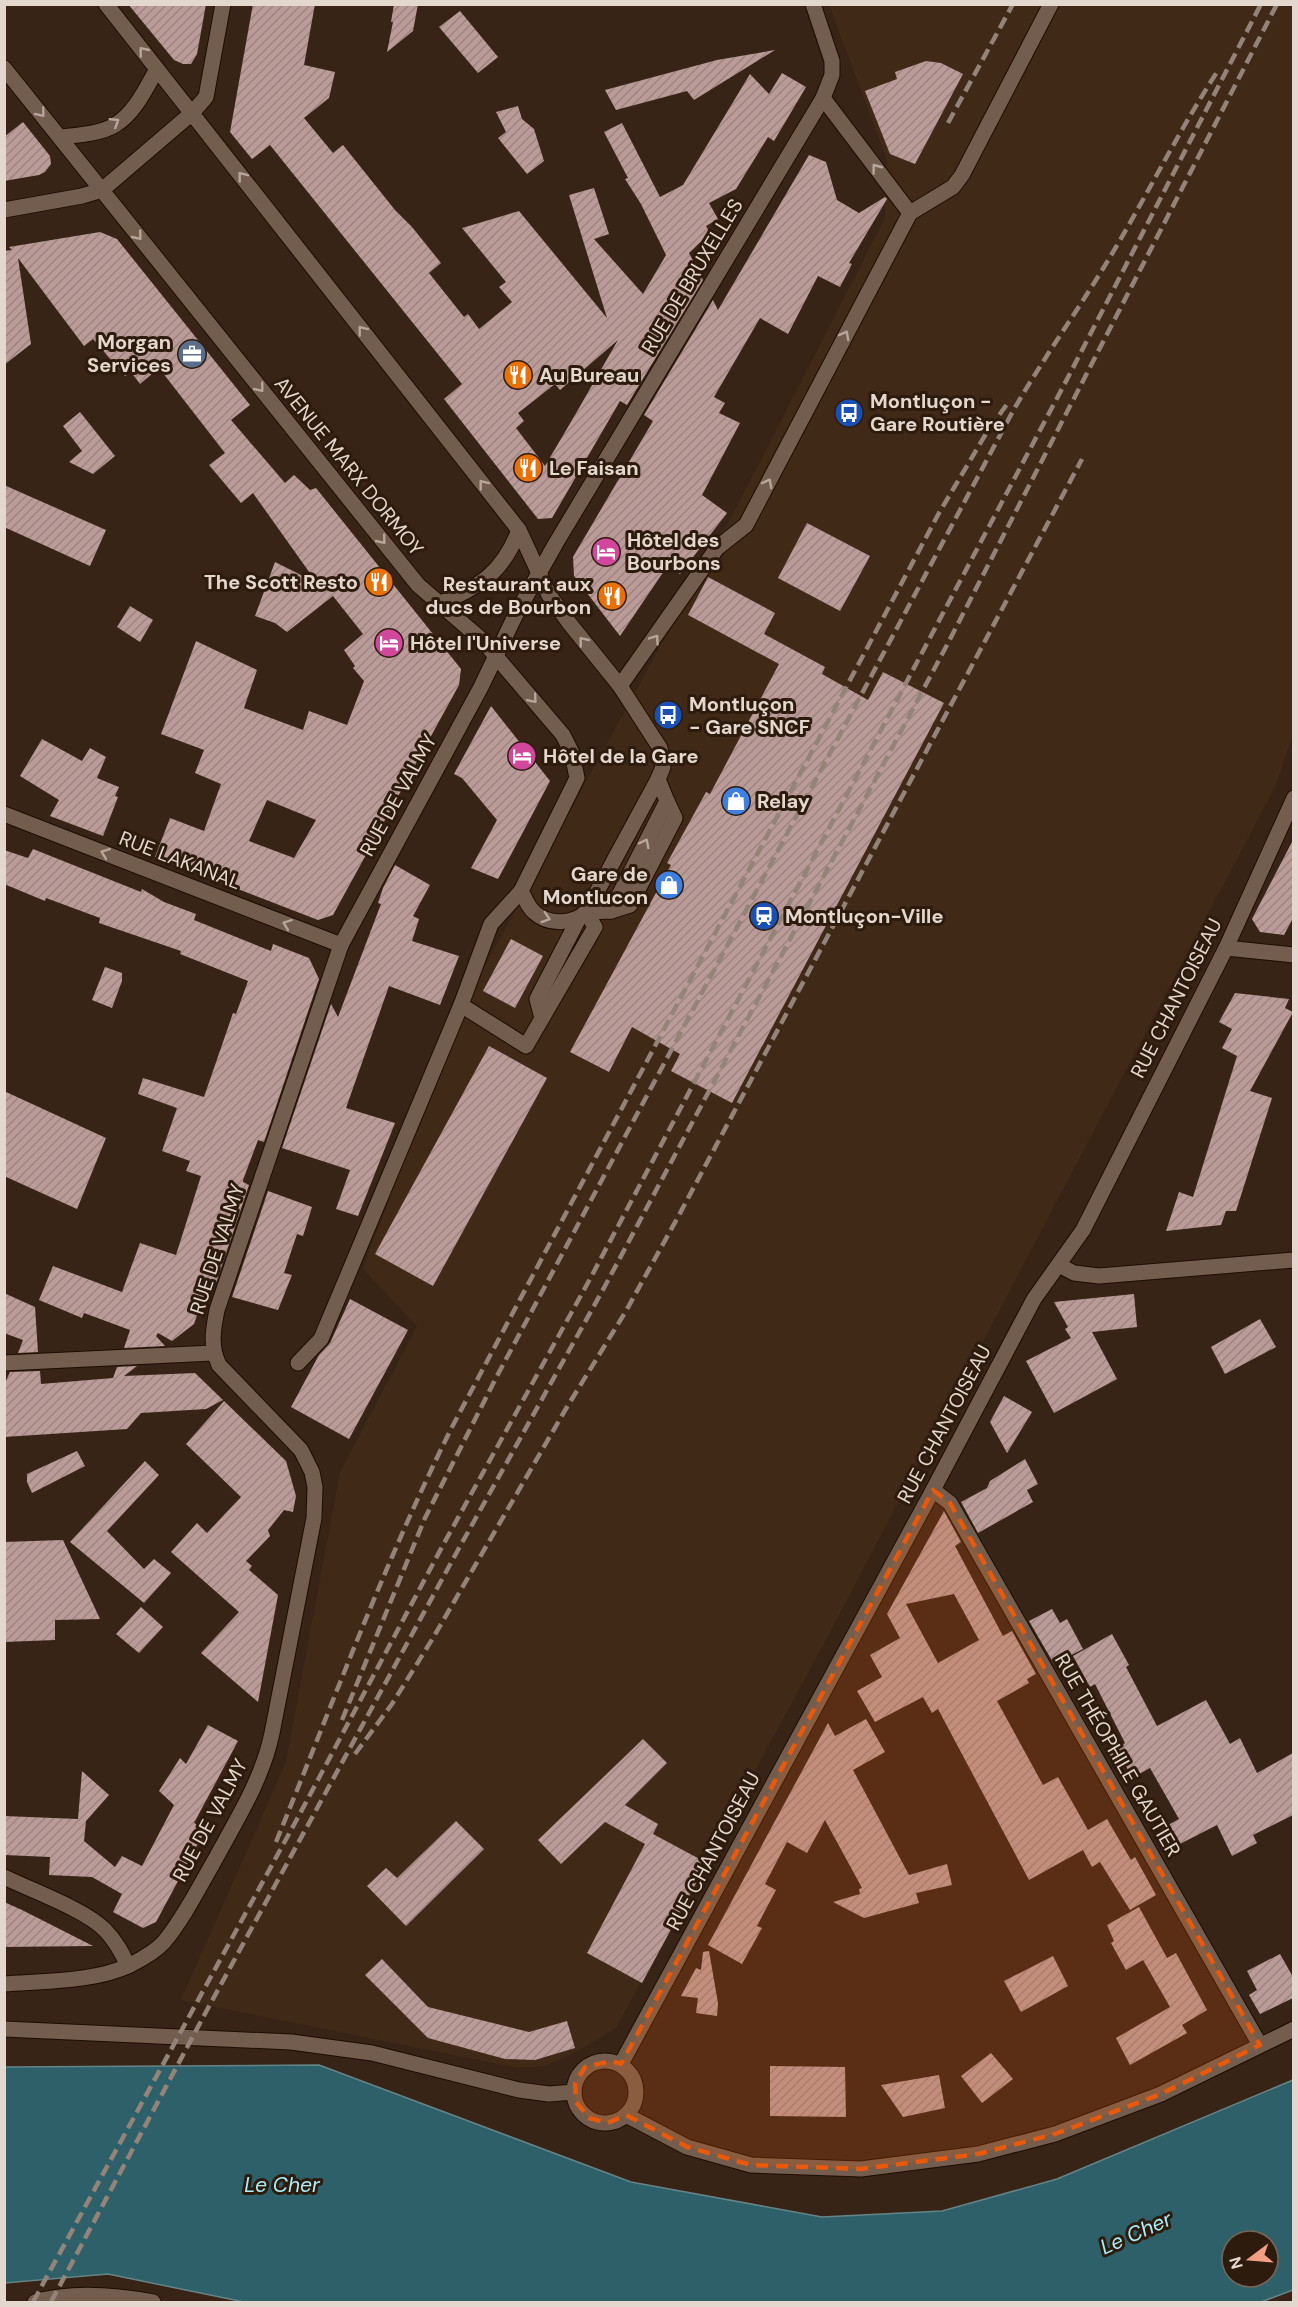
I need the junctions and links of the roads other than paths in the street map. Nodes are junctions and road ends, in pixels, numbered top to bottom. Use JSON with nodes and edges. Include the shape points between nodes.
{"nodes":[{"id":1,"x":106,"y":4,"type":"edge"},
{"id":2,"x":223,"y":4,"type":"edge"},
{"id":3,"x":813,"y":4,"type":"edge"},
{"id":4,"x":1051,"y":4,"type":"edge"},
{"id":5,"x":4,"y":68,"type":"edge"},
{"id":6,"x":157,"y":69,"type":"junction"},
{"id":7,"x":823,"y":98,"type":"junction"},
{"id":8,"x":192,"y":113,"type":"junction"},
{"id":9,"x":60,"y":137,"type":"junction"},
{"id":10,"x":102,"y":190,"type":"junction"},
{"id":11,"x":4,"y":210,"type":"edge"},
{"id":12,"x":910,"y":213,"type":"junction"},
{"id":13,"x":519,"y":530,"type":"junction"},
{"id":14,"x":540,"y":575,"type":"junction"},
{"id":15,"x":439,"y":604,"type":"junction"},
{"id":16,"x":495,"y":654,"type":"junction"},
{"id":17,"x":620,"y":686,"type":"junction"},
{"id":18,"x":481,"y":687,"type":"joint"},
{"id":19,"x":658,"y":778,"type":"junction"},
{"id":20,"x":1293,"y":798,"type":"edge"},
{"id":21,"x":4,"y":814,"type":"edge"},
{"id":22,"x":521,"y":891,"type":"junction"},
{"id":23,"x":582,"y":916,"type":"junction"},
{"id":24,"x":341,"y":945,"type":"junction"},
{"id":25,"x":1226,"y":948,"type":"junction"},
{"id":26,"x":1293,"y":955,"type":"edge"},
{"id":27,"x":461,"y":1005,"type":"junction"},
{"id":28,"x":1293,"y":1260,"type":"edge"},
{"id":29,"x":1059,"y":1265,"type":"junction"},
{"id":30,"x":213,"y":1353,"type":"junction"},
{"id":31,"x":4,"y":1363,"type":"edge"},
{"id":32,"x":298,"y":1363,"type":"dead end"},
{"id":33,"x":933,"y":1490,"type":"junction"},
{"id":34,"x":4,"y":1877,"type":"edge"},
{"id":35,"x":128,"y":1966,"type":"junction"},
{"id":36,"x":4,"y":1984,"type":"edge"},
{"id":37,"x":4,"y":2029,"type":"edge"},
{"id":38,"x":1293,"y":2029,"type":"edge"},
{"id":39,"x":1260,"y":2046,"type":"junction"},
{"id":40,"x":621,"y":2064,"type":"junction"},
{"id":41,"x":574,"y":2092,"type":"junction"},
{"id":42,"x":626,"y":2115,"type":"junction"},
{"id":43,"x":41,"y":2301,"type":"edge"},
{"id":44,"x":153,"y":2302,"type":"edge"}],
"edges":[{"from":6,"to":1,"type":"street","one_way":true},
{"from":2,"to":8,"type":"street","via":[[206,97]]},
{"from":3,"to":7,"type":"street","name":"RUE DE BRUXELLES","via":[[832,61],[832,75]]},
{"from":4,"to":12,"type":"street","via":[[962,175],[953,187]]},
{"from":5,"to":9,"type":"street","name":"AVENUE MARX DORMOY","one_way":true},
{"from":6,"to":8,"type":"street"},
{"from":9,"to":6,"type":"street","one_way":true,"via":[[115,125],[135,106]]},
{"from":12,"to":7,"type":"street","one_way":true},
{"from":7,"to":14,"type":"street","name":"RUE DE BRUXELLES"},
{"from":8,"to":10,"type":"street"},
{"from":13,"to":8,"type":"street","one_way":true},
{"from":9,"to":10,"type":"street","name":"AVENUE MARX DORMOY"},
{"from":10,"to":11,"type":"street"},
{"from":10,"to":15,"type":"street","name":"AVENUE MARX DORMOY","one_way":true,"via":[[418,585]]},
{"from":17,"to":12,"type":"street","one_way":true,"via":[[717,548],[746,525]]},
{"from":13,"to":14,"type":"street"},
{"from":13,"to":15,"type":"street","via":[[492,575],[475,588]]},
{"from":14,"to":16,"type":"street","name":"RUE DE BRUXELLES"},
{"from":17,"to":14,"type":"street","one_way":true,"via":[[549,595]]},
{"from":15,"to":16,"type":"street","name":"AVENUE MARX DORMOY"},
{"from":16,"to":18,"type":"street","name":"RUE DE BRUXELLES"},
{"from":16,"to":22,"type":"street","name":"AVENUE MARX DORMOY","one_way":true,"via":[[563,735],[577,778]]},
{"from":17,"to":19,"type":"street","via":[[660,748],[663,766]]},
{"from":18,"to":24,"type":"street","name":"RUE DE VALMY"},
{"from":19,"to":23,"type":"street"},
{"from":23,"to":19,"type":"street","one_way":true,"via":[[611,911],[667,801]]},
{"from":20,"to":25,"type":"street","name":"RUE CHANTOISEAU"},
{"from":24,"to":21,"type":"street","name":"RUE LAKANAL","one_way":true},
{"from":22,"to":23,"type":"street","one_way":true,"via":[[531,910],[542,919],[562,921]]},
{"from":22,"to":27,"type":"street","name":"AVENUE MARX DORMOY","via":[[491,924]]},
{"from":23,"to":27,"type":"street","via":[[537,999],[542,1018],[526,1046]]},
{"from":24,"to":30,"type":"street","name":"RUE DE VALMY","via":[[217,1310]]},
{"from":25,"to":26,"type":"street"},
{"from":25,"to":29,"type":"street","name":"RUE CHANTOISEAU","via":[[1083,1230]]},
{"from":27,"to":32,"type":"street","name":"AVENUE MARX DORMOY","via":[[321,1339]]},
{"from":28,"to":29,"type":"street","via":[[1099,1276],[1074,1273]]},
{"from":29,"to":33,"type":"street","name":"RUE CHANTOISEAU","via":[[1034,1299]]},
{"from":30,"to":31,"type":"street"},
{"from":30,"to":35,"type":"street","name":"RUE DE VALMY","via":[[219,1365],[301,1450],[315,1487],[311,1535],[268,1752],[249,1799],[183,1916],[162,1944]]},
{"from":33,"to":39,"type":"street","name":"RUE THÉOPHILE GAUTIER","via":[[950,1503]]},
{"from":33,"to":40,"type":"street","name":"RUE CHANTOISEAU"},
{"from":34,"to":35,"type":"street","via":[[88,1917],[119,1946]]},
{"from":35,"to":36,"type":"street","name":"RUE DE VALMY","via":[[92,1976]]},
{"from":37,"to":41,"type":"street","via":[[291,2042],[372,2053],[519,2090]]},
{"from":38,"to":39,"type":"street"},
{"from":39,"to":42,"type":"street","via":[[1161,2094],[1055,2134],[978,2154],[861,2169],[751,2165],[687,2147]]},
{"from":40,"to":41,"type":"street","via":[[593,2063],[579,2074]]},
{"from":40,"to":42,"type":"street","via":[[634,2079],[636,2088]]},
{"from":41,"to":42,"type":"street","via":[[581,2111],[589,2118],[608,2123]]},
{"from":43,"to":44,"type":"street","via":[[82,2295]]}]}
